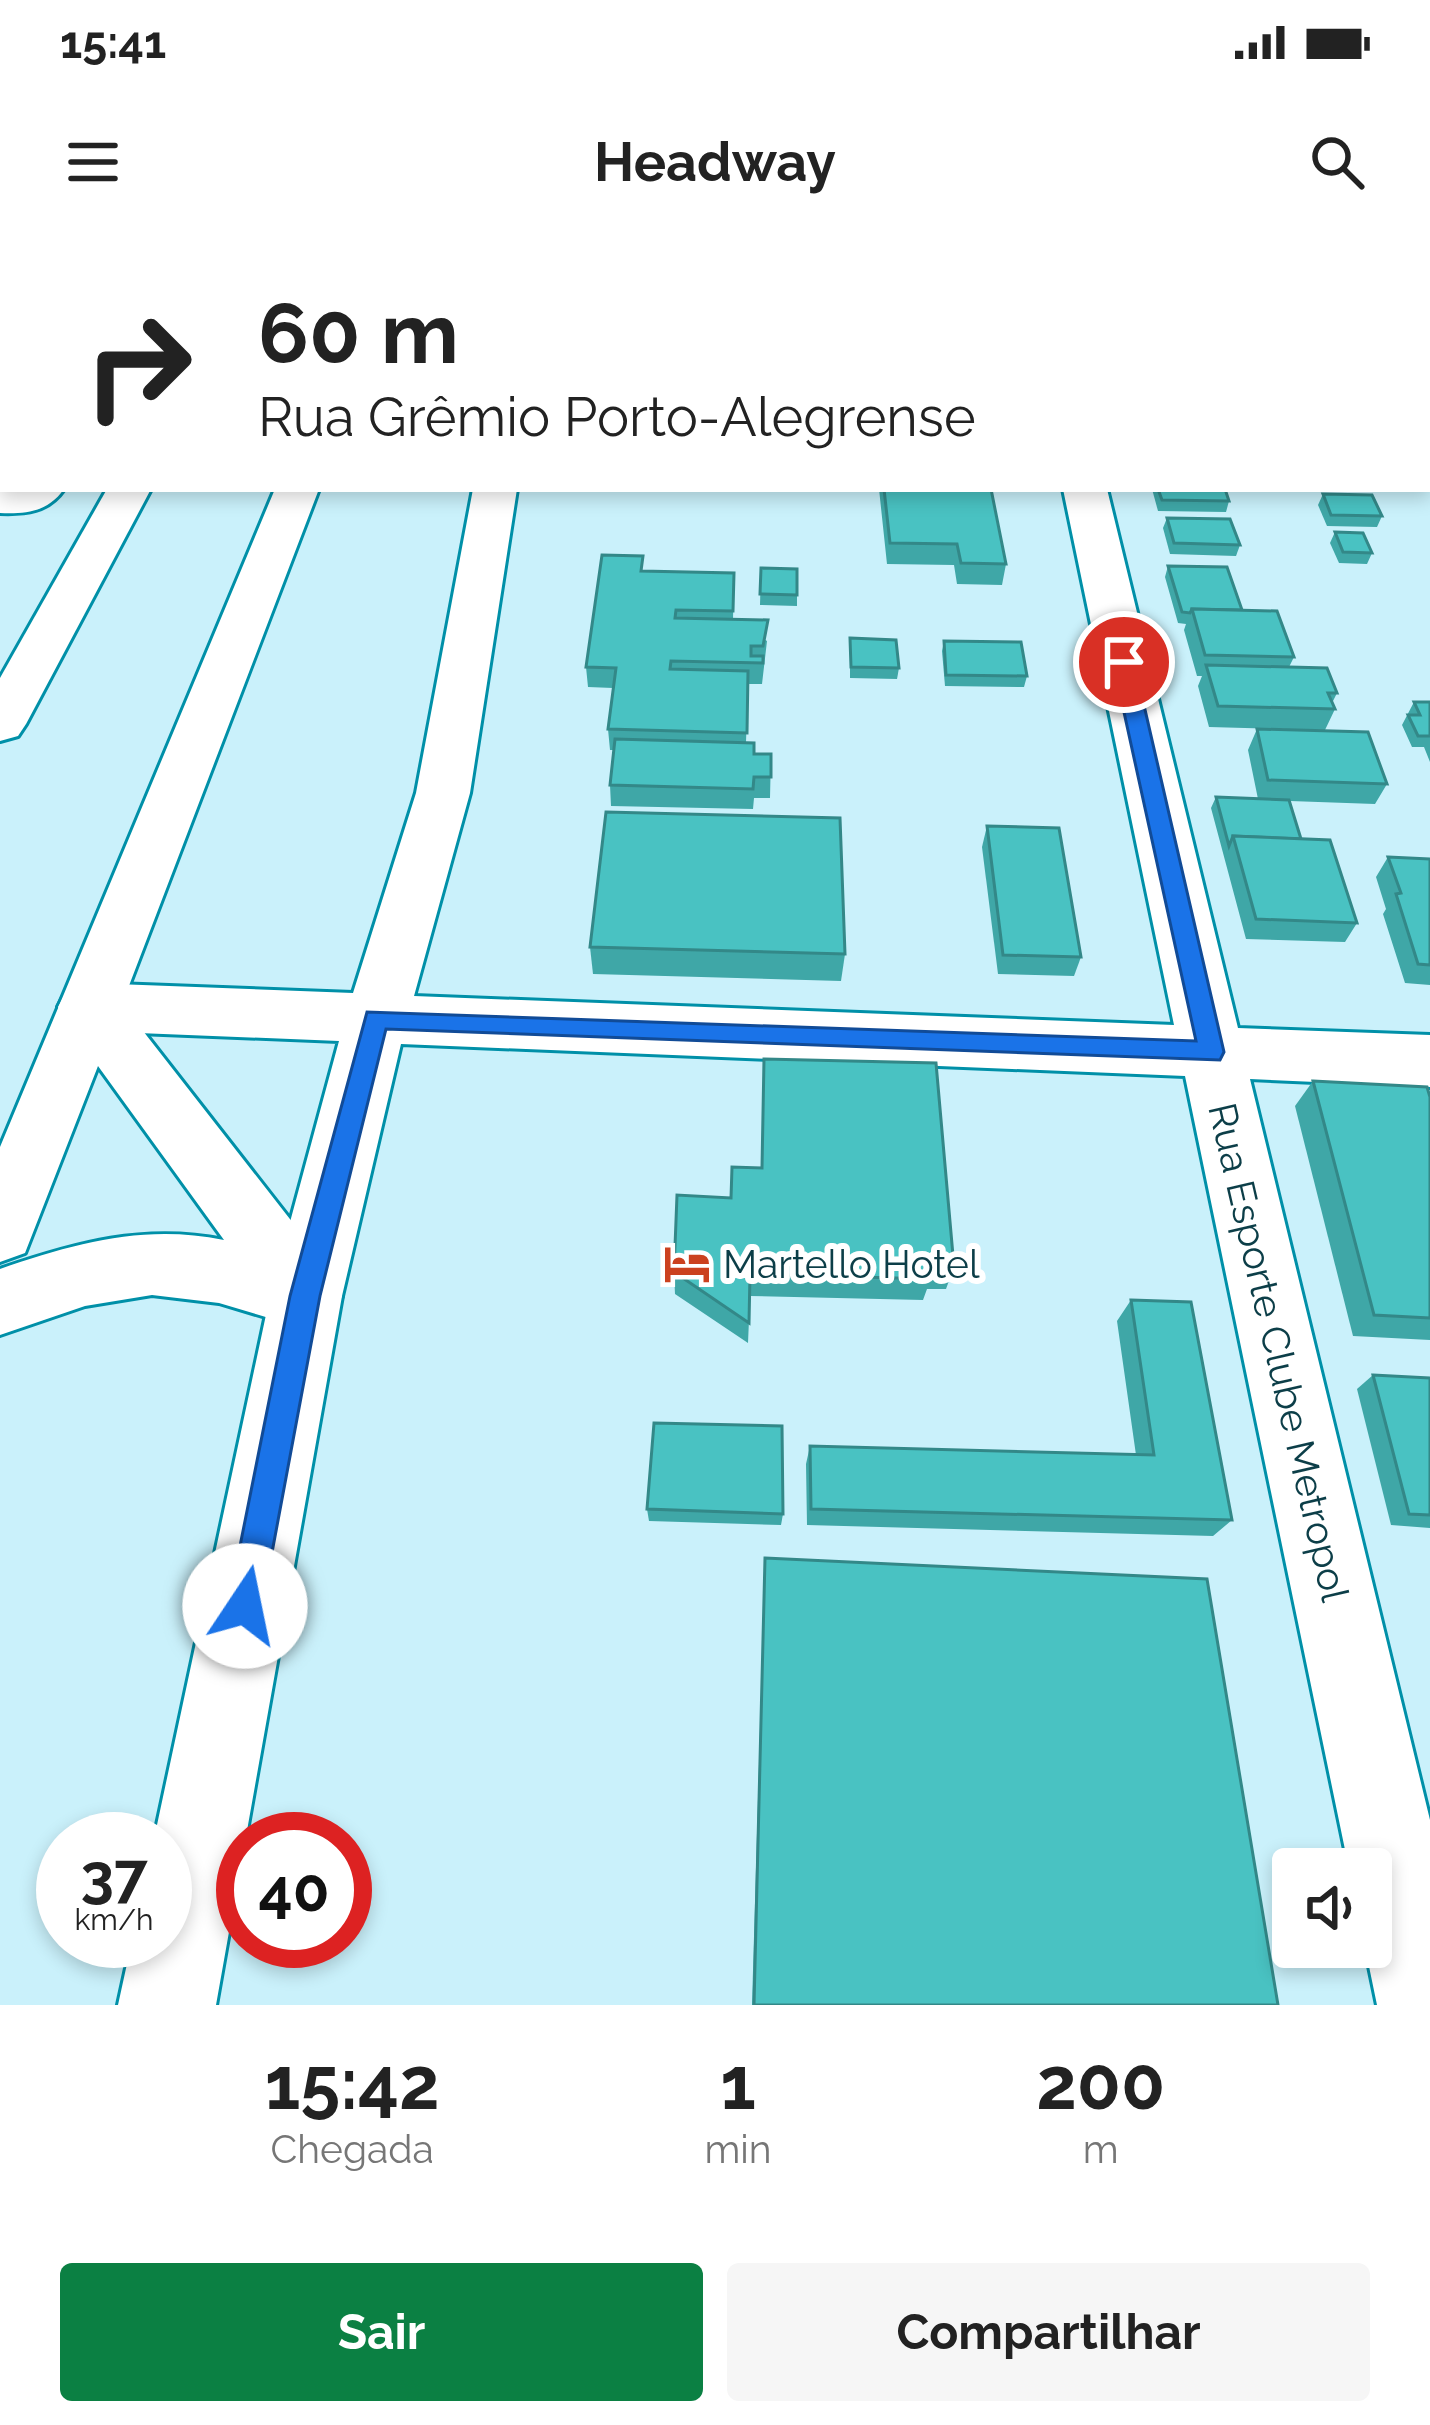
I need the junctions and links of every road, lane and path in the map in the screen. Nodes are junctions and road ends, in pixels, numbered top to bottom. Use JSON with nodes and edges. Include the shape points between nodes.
{"nodes":[{"id":1,"x":37,"y":492,"type":"edge"},
{"id":2,"x":127,"y":492,"type":"edge"},
{"id":3,"x":296,"y":492,"type":"edge"},
{"id":4,"x":494,"y":492,"type":"edge"},
{"id":5,"x":1086,"y":492,"type":"edge"},
{"id":6,"x":0,"y":500,"type":"edge"},
{"id":7,"x":0,"y":724,"type":"edge"},
{"id":8,"x":89,"y":1007,"type":"junction"},
{"id":9,"x":376,"y":1019,"type":"junction"},
{"id":10,"x":1211,"y":1052,"type":"junction"},
{"id":11,"x":1430,"y":1061,"type":"edge"},
{"id":12,"x":0,"y":1231,"type":"edge"},
{"id":13,"x":305,"y":1296,"type":"junction"},
{"id":14,"x":0,"y":1302,"type":"edge"},
{"id":15,"x":167,"y":2005,"type":"edge"},
{"id":16,"x":1426,"y":2005,"type":"edge"}],
"edges":[{"from":1,"to":6,"type":"main road"},
{"from":2,"to":7,"type":"main road"},
{"from":3,"to":8,"type":"main road"},
{"from":4,"to":9,"type":"main road","via":[[443,793]]},
{"from":5,"to":10,"type":"main road","name":"Rua Esporte Clube Metropol"},
{"from":8,"to":9,"type":"main road"},
{"from":8,"to":12,"type":"main road"},
{"from":8,"to":13,"type":"main road"},
{"from":9,"to":10,"type":"main road"},
{"from":9,"to":13,"type":"main road"},
{"from":10,"to":11,"type":"main road"},
{"from":10,"to":16,"type":"main road","name":"Rua Esporte Clube Metropol"},
{"from":13,"to":14,"type":"main road","via":[[223,1269],[148,1259]]},
{"from":13,"to":15,"type":"main road"}]}
